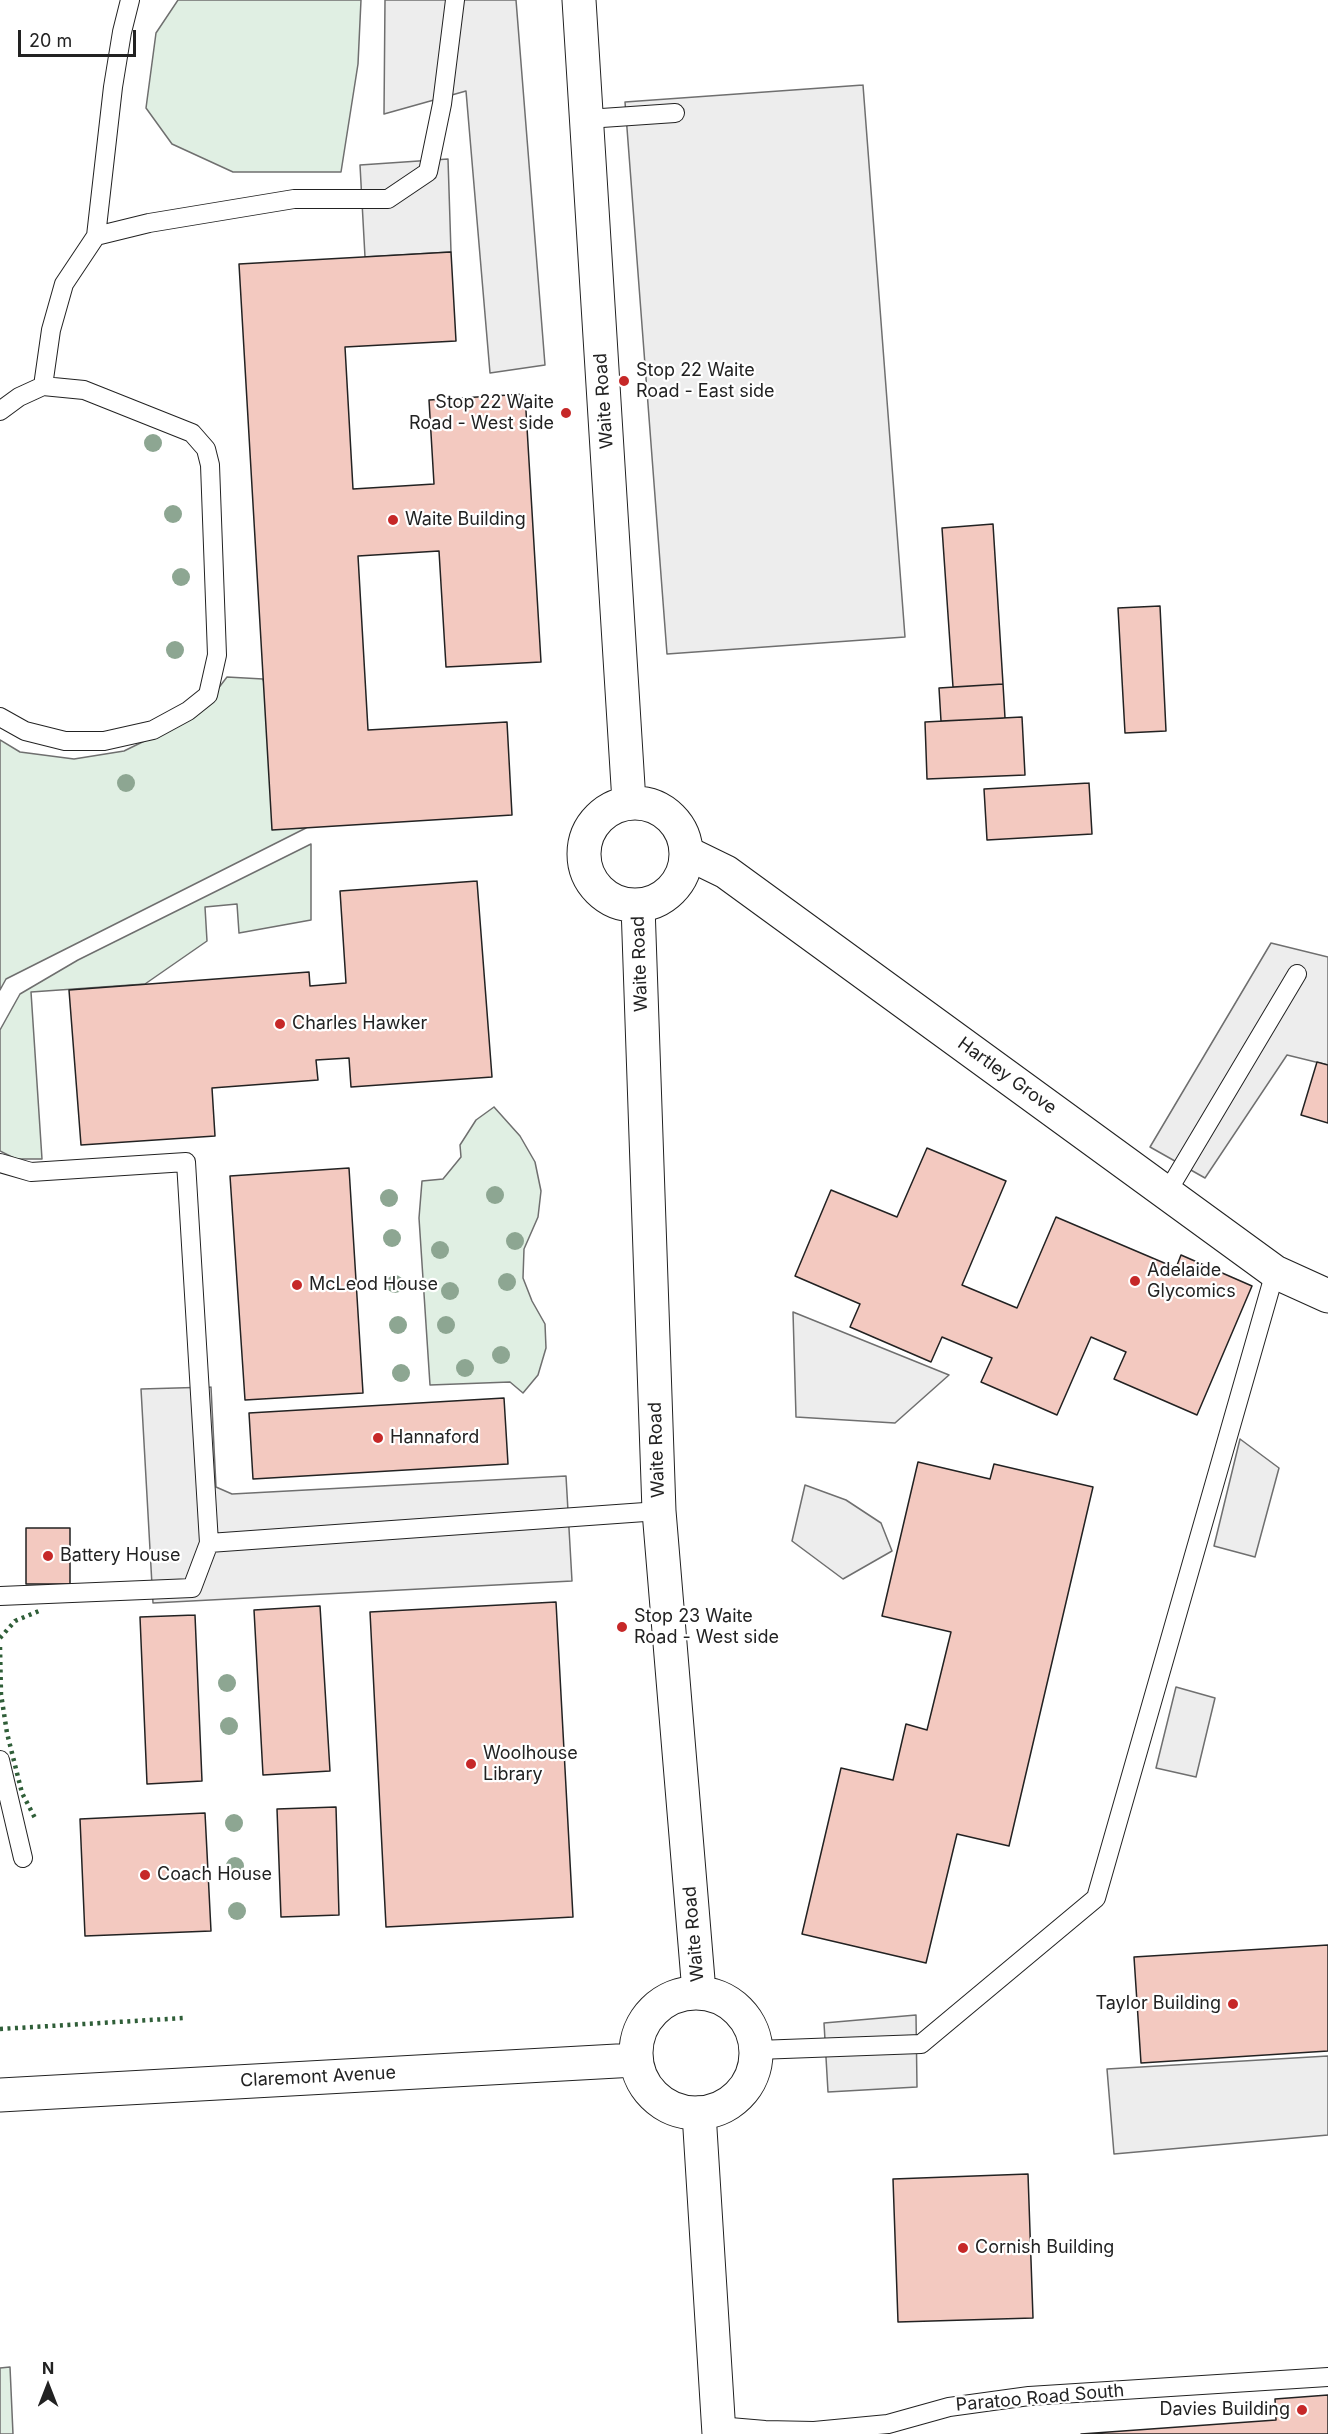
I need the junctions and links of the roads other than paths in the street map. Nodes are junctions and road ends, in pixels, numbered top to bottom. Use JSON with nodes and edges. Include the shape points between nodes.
{"nodes":[{"id":1,"x":130,"y":0,"type":"edge"},
{"id":2,"x":455,"y":0,"type":"edge"},
{"id":3,"x":579,"y":0,"type":"edge"},
{"id":4,"x":675,"y":113,"type":"dead end"},
{"id":5,"x":587,"y":119,"type":"junction"},
{"id":6,"x":96,"y":236,"type":"junction"},
{"id":7,"x":43,"y":386,"type":"junction"},
{"id":8,"x":0,"y":411,"type":"edge"},
{"id":9,"x":0,"y":717,"type":"edge"},
{"id":10,"x":629,"y":802,"type":"junction"},
{"id":11,"x":687,"y":853,"type":"junction"},
{"id":12,"x":638,"y":906,"type":"junction"},
{"id":13,"x":1297,"y":974,"type":"dead end"},
{"id":14,"x":0,"y":1163,"type":"edge"},
{"id":15,"x":1166,"y":1194,"type":"junction"},
{"id":16,"x":1275,"y":1272,"type":"junction"},
{"id":17,"x":1328,"y":1296,"type":"edge"},
{"id":18,"x":659,"y":1511,"type":"junction"},
{"id":19,"x":209,"y":1543,"type":"junction"},
{"id":20,"x":0,"y":1596,"type":"edge"},
{"id":21,"x":0,"y":1760,"type":"edge"},
{"id":22,"x":23,"y":1858,"type":"dead end"},
{"id":23,"x":699,"y":1992,"type":"junction"},
{"id":24,"x":757,"y":2050,"type":"junction"},
{"id":25,"x":635,"y":2060,"type":"junction"},
{"id":26,"x":0,"y":2096,"type":"edge"},
{"id":27,"x":699,"y":2113,"type":"junction"},
{"id":28,"x":1328,"y":2377,"type":"edge"},
{"id":29,"x":890,"y":2429,"type":"edge"},
{"id":30,"x":719,"y":2430,"type":"edge"}],
"edges":[{"from":1,"to":6,"type":"lane","via":[[115,76]]},
{"from":2,"to":6,"type":"lane","via":[[442,104],[428,172],[388,199],[294,199],[149,223]]},
{"from":3,"to":5,"type":"street","name":"Waite Road"},
{"from":4,"to":5,"type":"lane"},
{"from":5,"to":10,"type":"street","name":"Waite Road"},
{"from":6,"to":7,"type":"lane","via":[[64,284],[51,330]]},
{"from":7,"to":8,"type":"lane"},
{"from":7,"to":9,"type":"lane","via":[[84,390],[192,433],[206,449],[210,465],[217,655],[208,695],[153,730],[104,741],[65,741],[25,731]]},
{"from":10,"to":11,"type":"street","via":[[664,810],[684,836]]},
{"from":10,"to":12,"type":"street","via":[[598,817],[588,832],[585,865],[592,882],[604,895]]},
{"from":11,"to":12,"type":"street","via":[[684,872],[675,887],[661,898]]},
{"from":11,"to":15,"type":"street","name":"Hartley Grove","via":[[726,872]]},
{"from":12,"to":18,"type":"street","name":"Waite Road"},
{"from":13,"to":15,"type":"lane"},
{"from":14,"to":19,"type":"lane","via":[[31,1172],[186,1162]]},
{"from":15,"to":16,"type":"street","name":"Hartley Grove"},
{"from":16,"to":17,"type":"street","name":"Hartley Grove"},
{"from":16,"to":24,"type":"lane","via":[[1096,1898],[921,2044]]},
{"from":18,"to":19,"type":"lane"},
{"from":18,"to":23,"type":"street","name":"Waite Road"},
{"from":19,"to":20,"type":"lane","via":[[192,1588]]},
{"from":21,"to":22,"type":"lane"},
{"from":23,"to":24,"type":"street","via":[[719,1997],[737,2008],[750,2025]]},
{"from":23,"to":25,"type":"street","via":[[678,1995],[660,2004],[645,2019],[636,2039]]},
{"from":24,"to":27,"type":"street","via":[[754,2071],[744,2090],[719,2109]]},
{"from":25,"to":26,"type":"street","name":"Claremont Avenue"},
{"from":25,"to":27,"type":"street","via":[[644,2086],[659,2101],[678,2111]]},
{"from":27,"to":30,"type":"street"},
{"from":28,"to":29,"type":"lane","name":"Paratoo Road South","via":[[1029,2396],[949,2407]]},
{"from":29,"to":30,"type":"lane","name":"Paratoo Road South"}]}
